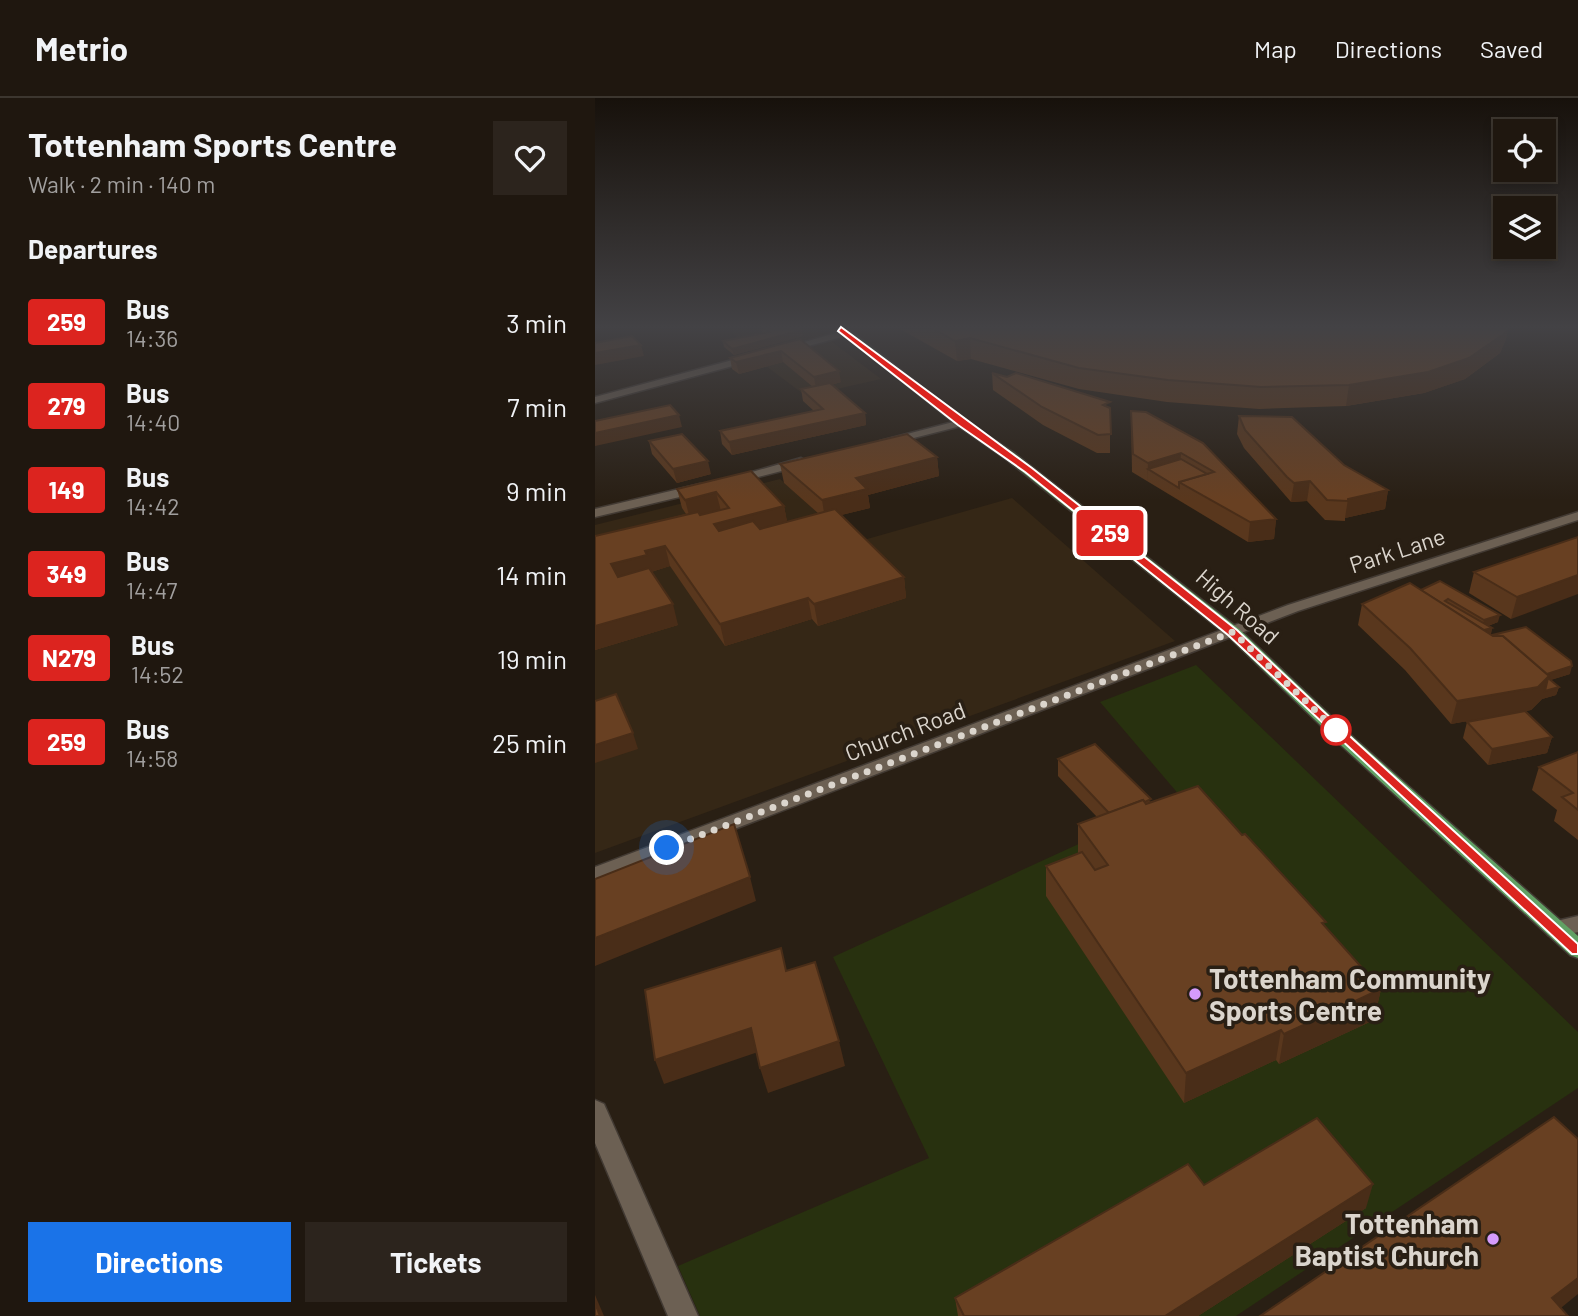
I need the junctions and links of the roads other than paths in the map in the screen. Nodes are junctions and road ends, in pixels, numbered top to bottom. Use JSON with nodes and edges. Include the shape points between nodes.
{"nodes":[{"id":1,"x":646,"y":386,"type":"edge"},
{"id":2,"x":913,"y":386,"type":"edge"},
{"id":3,"x":595,"y":400,"type":"edge"},
{"id":4,"x":961,"y":423,"type":"junction"},
{"id":5,"x":871,"y":445,"type":"edge"},
{"id":6,"x":819,"y":458,"type":"edge"},
{"id":7,"x":595,"y":513,"type":"edge"},
{"id":8,"x":1578,"y":516,"type":"edge"},
{"id":9,"x":1233,"y":632,"type":"junction"},
{"id":10,"x":595,"y":875,"type":"edge"},
{"id":11,"x":1578,"y":924,"type":"edge"},
{"id":12,"x":1556,"y":929,"type":"junction"},
{"id":13,"x":1578,"y":949,"type":"edge"},
{"id":14,"x":595,"y":1112,"type":"edge"},
{"id":15,"x":683,"y":1316,"type":"edge"}],
"edges":[{"from":1,"to":3,"type":"street"},
{"from":2,"to":4,"type":"main road","name":"High Road"},
{"from":4,"to":5,"type":"street"},
{"from":4,"to":9,"type":"main road","name":"High Road","via":[[1040,479]]},
{"from":6,"to":7,"type":"street"},
{"from":8,"to":9,"type":"street","name":"Park Lane","via":[[1317,600]]},
{"from":9,"to":10,"type":"street","name":"Church Road"},
{"from":9,"to":12,"type":"main road","name":"High Road"},
{"from":11,"to":12,"type":"street"},
{"from":12,"to":13,"type":"main road","name":"High Road"},
{"from":14,"to":15,"type":"street"}]}
